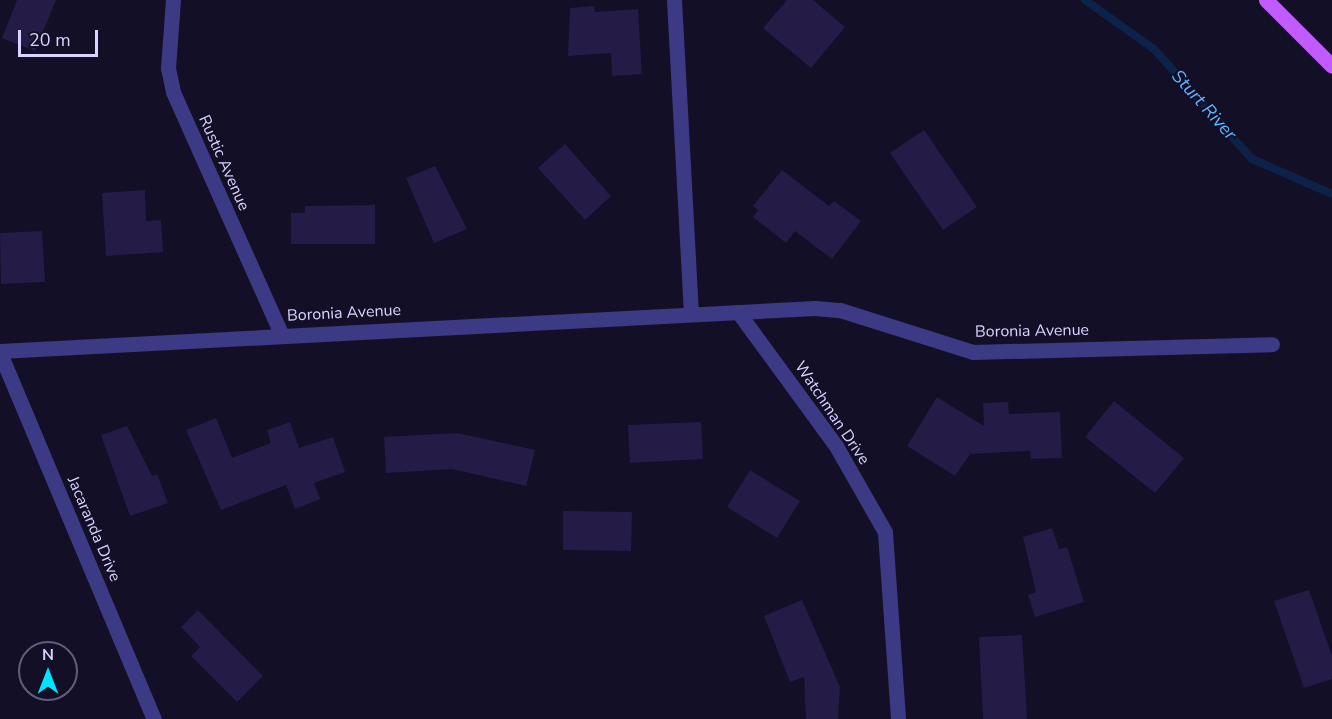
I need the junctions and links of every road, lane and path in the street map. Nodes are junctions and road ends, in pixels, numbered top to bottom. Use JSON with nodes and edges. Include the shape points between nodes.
{"nodes":[{"id":1,"x":173,"y":0,"type":"edge"},
{"id":2,"x":674,"y":0,"type":"edge"},
{"id":3,"x":1266,"y":0,"type":"edge"},
{"id":4,"x":1332,"y":66,"type":"edge"},
{"id":5,"x":738,"y":312,"type":"junction"},
{"id":6,"x":691,"y":314,"type":"junction"},
{"id":7,"x":281,"y":334,"type":"junction"},
{"id":8,"x":1272,"y":344,"type":"dead end"},
{"id":9,"x":0,"y":352,"type":"edge"},
{"id":10,"x":154,"y":719,"type":"edge"},
{"id":11,"x":898,"y":719,"type":"edge"}],
"edges":[{"from":1,"to":7,"type":"street","name":"Rustic Avenue","via":[[168,68],[173,92]]},
{"from":2,"to":6,"type":"street"},
{"from":3,"to":4,"type":"main road"},
{"from":5,"to":6,"type":"street","name":"Boronia Avenue"},
{"from":5,"to":8,"type":"street","name":"Boronia Avenue","via":[[840,310],[973,352]]},
{"from":5,"to":11,"type":"street","name":"Watchman Drive","via":[[836,446],[885,532]]},
{"from":6,"to":7,"type":"street","name":"Boronia Avenue"},
{"from":7,"to":9,"type":"street","name":"Boronia Avenue"},
{"from":9,"to":10,"type":"street","name":"Jacaranda Drive"}]}
